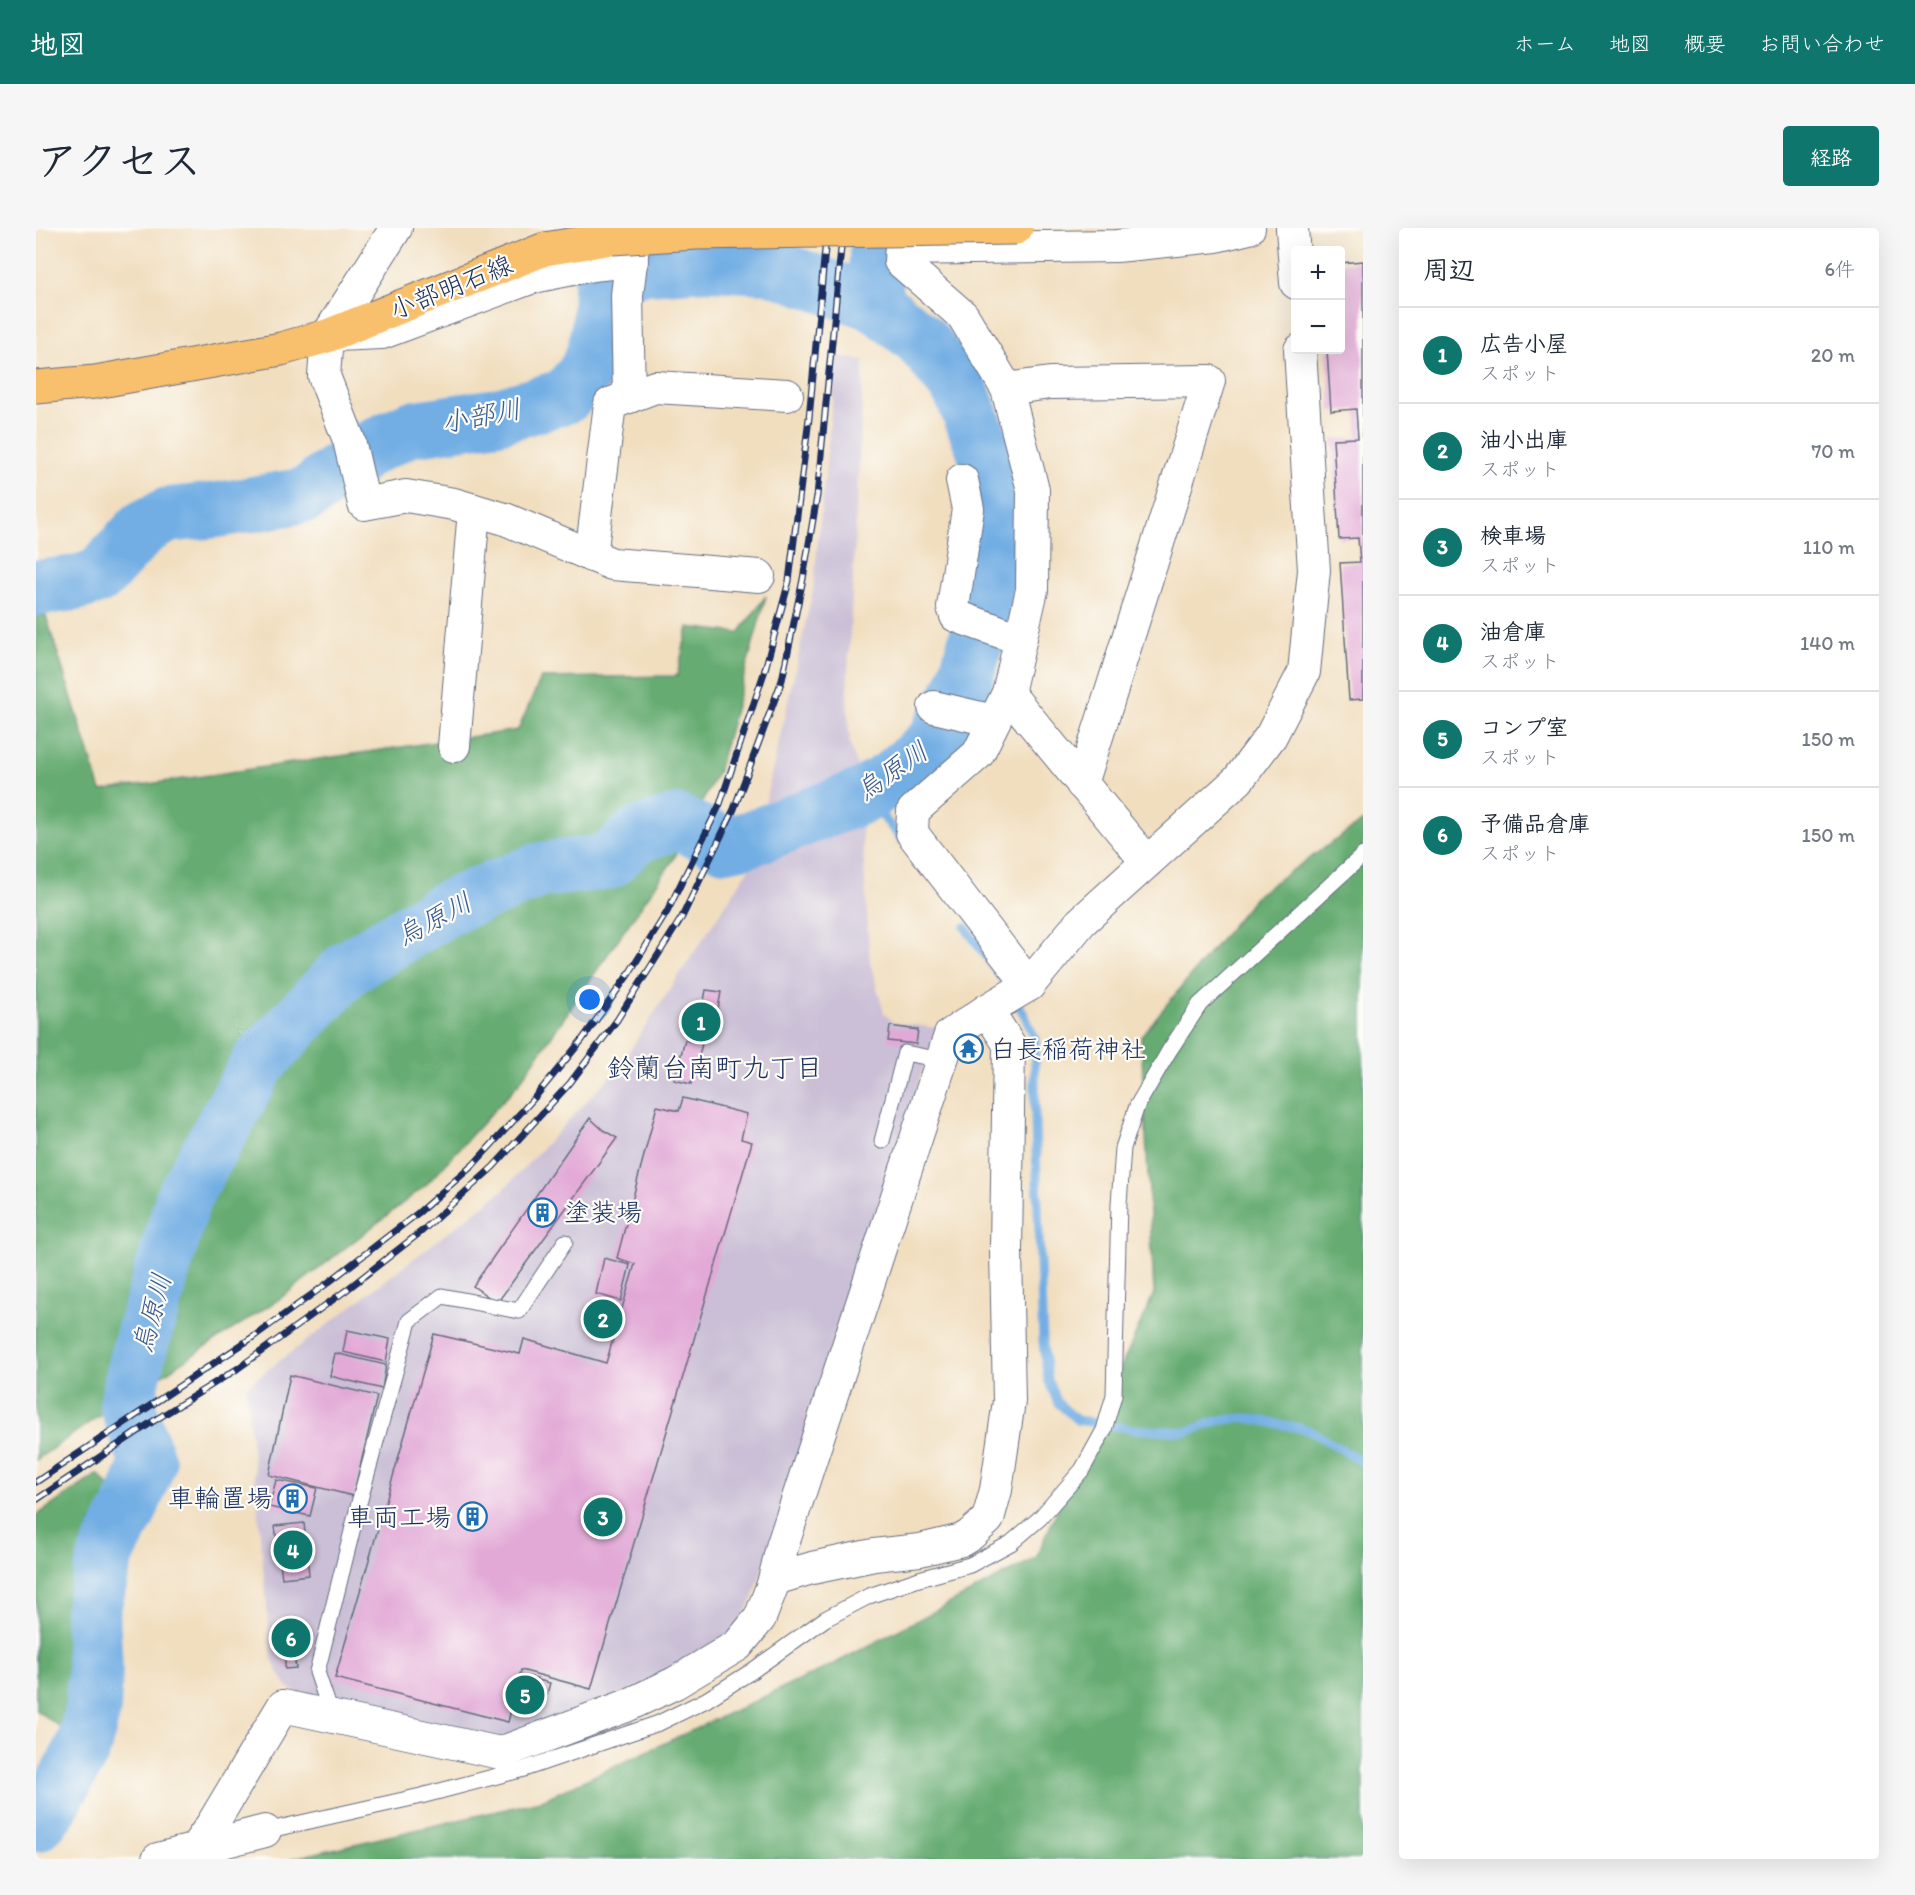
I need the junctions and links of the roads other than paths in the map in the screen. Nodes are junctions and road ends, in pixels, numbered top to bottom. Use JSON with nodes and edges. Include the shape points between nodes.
{"nodes":[{"id":1,"x":396,"y":228,"type":"edge"},
{"id":2,"x":1016,"y":228,"type":"edge"},
{"id":3,"x":1249,"y":228,"type":"edge"},
{"id":4,"x":1292,"y":228,"type":"edge"},
{"id":5,"x":902,"y":238,"type":"edge"},
{"id":6,"x":553,"y":239,"type":"edge"},
{"id":7,"x":628,"y":245,"type":"edge"},
{"id":8,"x":1293,"y":246,"type":"edge"},
{"id":9,"x":327,"y":336,"type":"junction"},
{"id":10,"x":1300,"y":354,"type":"edge"},
{"id":11,"x":36,"y":387,"type":"edge"},
{"id":12,"x":1006,"y":389,"type":"junction"},
{"id":13,"x":787,"y":395,"type":"dead end"},
{"id":14,"x":628,"y":397,"type":"junction"},
{"id":15,"x":962,"y":480,"type":"dead end"},
{"id":16,"x":474,"y":510,"type":"junction"},
{"id":17,"x":591,"y":556,"type":"junction"},
{"id":18,"x":759,"y":576,"type":"dead end"},
{"id":19,"x":1015,"y":636,"type":"junction"},
{"id":20,"x":1008,"y":693,"type":"junction"},
{"id":21,"x":934,"y":707,"type":"dead end"},
{"id":22,"x":989,"y":720,"type":"junction"},
{"id":23,"x":454,"y":746,"type":"dead end"},
{"id":24,"x":1082,"y":784,"type":"junction"},
{"id":25,"x":1363,"y":855,"type":"edge"},
{"id":26,"x":1147,"y":862,"type":"junction"},
{"id":27,"x":1029,"y":985,"type":"junction"},
{"id":28,"x":987,"y":1010,"type":"junction"},
{"id":29,"x":941,"y":1060,"type":"junction"},
{"id":30,"x":882,"y":1141,"type":"dead end"},
{"id":31,"x":565,"y":1242,"type":"dead end"},
{"id":32,"x":775,"y":1579,"type":"junction"},
{"id":33,"x":327,"y":1715,"type":"junction"},
{"id":34,"x":265,"y":1831,"type":"joint"},
{"id":35,"x":195,"y":1849,"type":"junction"},
{"id":36,"x":158,"y":1859,"type":"edge"}],
"edges":[{"from":1,"to":9,"type":"street"},
{"from":2,"to":7,"type":"main road","name":"小部明石線","bridge":true,"via":[[709,233]]},
{"from":3,"to":5,"type":"street","via":[[1216,236],[1117,246]]},
{"from":4,"to":8,"type":"street"},
{"from":5,"to":12,"type":"street","via":[[900,261],[963,316]]},
{"from":6,"to":7,"type":"main road","name":"小部明石線"},
{"from":6,"to":9,"type":"main road","name":"小部明石線"},
{"from":7,"to":9,"type":"street","via":[[592,266],[533,277],[382,333]]},
{"from":7,"to":14,"type":"street"},
{"from":9,"to":11,"type":"main road","name":"小部明石線","via":[[230,359],[95,382]]},
{"from":9,"to":16,"type":"street","via":[[324,376],[349,440],[364,504],[406,496]]},
{"from":10,"to":26,"type":"street","via":[[1314,570],[1304,672],[1271,736],[1238,780]]},
{"from":12,"to":19,"type":"street","via":[[1033,490],[1032,590]]},
{"from":12,"to":24,"type":"street","via":[[1050,383],[1209,381]]},
{"from":13,"to":14,"type":"street","via":[[654,387]]},
{"from":14,"to":17,"type":"street","via":[[610,404]]},
{"from":15,"to":19,"type":"street","via":[[968,509],[953,607],[956,616]]},
{"from":16,"to":17,"type":"street"},
{"from":16,"to":23,"type":"street"},
{"from":17,"to":18,"type":"street","via":[[612,564]]},
{"from":19,"to":20,"type":"street"},
{"from":20,"to":22,"type":"street"},
{"from":20,"to":24,"type":"street"},
{"from":21,"to":22,"type":"street"},
{"from":22,"to":27,"type":"street","via":[[978,754],[913,811],[912,833]]},
{"from":24,"to":26,"type":"street"},
{"from":25,"to":34,"type":"lane","via":[[1200,1004],[1137,1106],[1122,1148],[1114,1395],[1104,1430],[1082,1470],[1040,1518],[1011,1543],[970,1565],[869,1596],[825,1619],[706,1700],[658,1723],[524,1769]]},
{"from":26,"to":27,"type":"street","via":[[1081,922]]},
{"from":27,"to":28,"type":"street"},
{"from":28,"to":29,"type":"street","via":[[950,1035]]},
{"from":28,"to":32,"type":"street","via":[[1009,1044],[1009,1401],[988,1519],[962,1540],[874,1555]]},
{"from":29,"to":30,"type":"lane","via":[[905,1053]]},
{"from":29,"to":32,"type":"street","via":[[782,1547]]},
{"from":31,"to":33,"type":"lane","via":[[519,1311],[442,1296],[409,1321],[316,1672],[328,1705]]},
{"from":32,"to":33,"type":"street","via":[[760,1618],[738,1645],[636,1701],[500,1753]]},
{"from":33,"to":35,"type":"street","via":[[283,1706]]},
{"from":34,"to":35,"type":"street"},
{"from":35,"to":36,"type":"street"}]}
